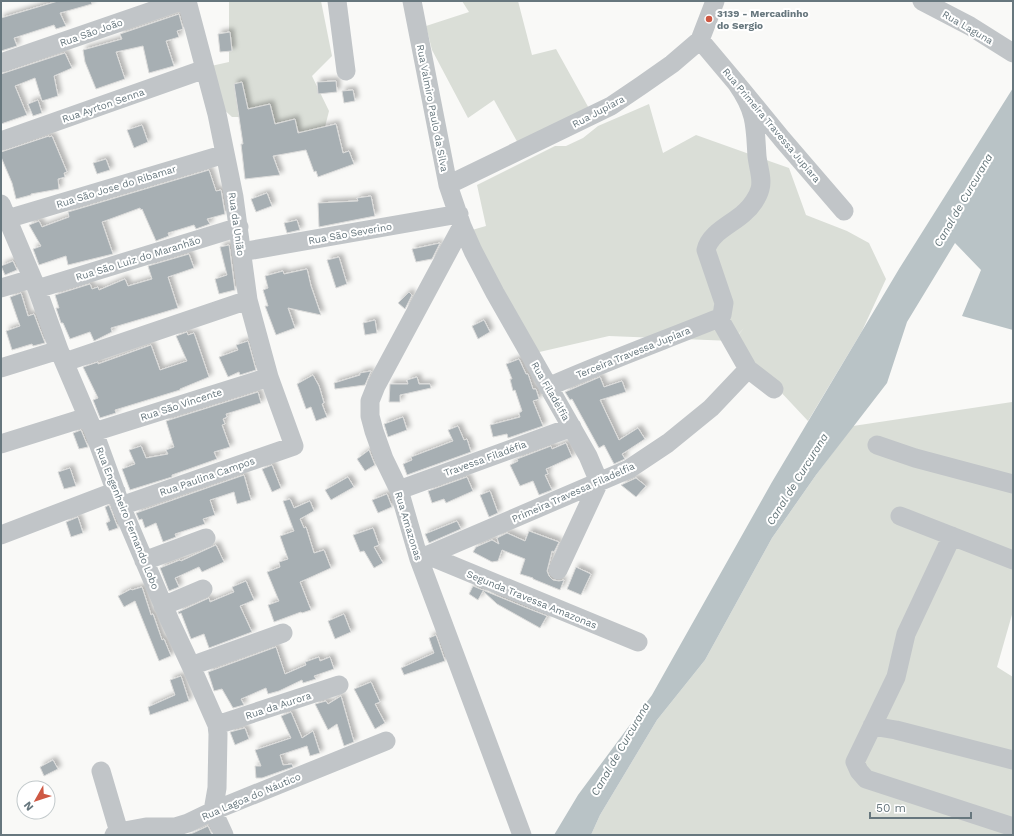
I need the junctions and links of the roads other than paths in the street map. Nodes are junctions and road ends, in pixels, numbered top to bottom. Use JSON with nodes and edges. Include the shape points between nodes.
{"nodes":[{"id":1,"x":181,"y":1,"type":"edge"},
{"id":2,"x":187,"y":1,"type":"edge"},
{"id":3,"x":337,"y":1,"type":"edge"},
{"id":4,"x":412,"y":1,"type":"edge"},
{"id":5,"x":715,"y":1,"type":"edge"},
{"id":6,"x":934,"y":3,"type":"edge"},
{"id":7,"x":700,"y":40,"type":"junction"},
{"id":8,"x":1011,"y":52,"type":"edge"},
{"id":9,"x":1,"y":63,"type":"edge"},
{"id":10,"x":205,"y":69,"type":"junction"},
{"id":11,"x":346,"y":71,"type":"dead end"},
{"id":12,"x":737,"y":84,"type":"junction"},
{"id":13,"x":1,"y":141,"type":"edge"},
{"id":14,"x":225,"y":154,"type":"junction"},
{"id":15,"x":448,"y":186,"type":"junction"},
{"id":16,"x":844,"y":211,"type":"dead end"},
{"id":17,"x":4,"y":212,"type":"edge"},
{"id":18,"x":461,"y":220,"type":"junction"},
{"id":19,"x":239,"y":227,"type":"junction"},
{"id":20,"x":241,"y":252,"type":"junction"},
{"id":21,"x":34,"y":284,"type":"junction"},
{"id":22,"x":1,"y":288,"type":"edge"},
{"id":23,"x":248,"y":300,"type":"junction"},
{"id":24,"x":719,"y":318,"type":"junction"},
{"id":25,"x":62,"y":356,"type":"junction"},
{"id":26,"x":1,"y":368,"type":"edge"},
{"id":27,"x":748,"y":369,"type":"junction"},
{"id":28,"x":269,"y":377,"type":"junction"},
{"id":29,"x":548,"y":387,"type":"junction"},
{"id":30,"x":774,"y":389,"type":"dead end"},
{"id":31,"x":91,"y":424,"type":"junction"},
{"id":32,"x":572,"y":427,"type":"junction"},
{"id":33,"x":1,"y":444,"type":"edge"},
{"id":34,"x":877,"y":445,"type":"dead end"},
{"id":35,"x":294,"y":446,"type":"joint"},
{"id":36,"x":599,"y":482,"type":"junction"},
{"id":37,"x":1013,"y":484,"type":"edge"},
{"id":38,"x":399,"y":490,"type":"junction"},
{"id":39,"x":118,"y":499,"type":"junction"},
{"id":40,"x":900,"y":516,"type":"dead end"},
{"id":41,"x":1,"y":535,"type":"edge"},
{"id":42,"x":952,"y":536,"type":"junction"},
{"id":43,"x":206,"y":538,"type":"dead end"},
{"id":44,"x":423,"y":557,"type":"junction"},
{"id":45,"x":1013,"y":560,"type":"edge"},
{"id":46,"x":144,"y":561,"type":"junction"},
{"id":47,"x":558,"y":570,"type":"dead end"},
{"id":48,"x":203,"y":589,"type":"dead end"},
{"id":49,"x":163,"y":606,"type":"junction"},
{"id":50,"x":283,"y":633,"type":"dead end"},
{"id":51,"x":638,"y":642,"type":"dead end"},
{"id":52,"x":191,"y":666,"type":"junction"},
{"id":53,"x":339,"y":684,"type":"dead end"},
{"id":54,"x":217,"y":725,"type":"junction"},
{"id":55,"x":872,"y":726,"type":"junction"},
{"id":56,"x":386,"y":741,"type":"dead end"},
{"id":57,"x":1013,"y":760,"type":"edge"},
{"id":58,"x":101,"y":771,"type":"dead end"},
{"id":59,"x":213,"y":811,"type":"junction"},
{"id":60,"x":1013,"y":827,"type":"edge"},
{"id":61,"x":116,"y":834,"type":"edge"},
{"id":62,"x":224,"y":835,"type":"edge"},
{"id":63,"x":522,"y":835,"type":"edge"}],
"edges":[{"from":1,"to":9,"type":"street","name":"Rua São João"},
{"from":2,"to":10,"type":"street","name":"Rua da União"},
{"from":3,"to":11,"type":"street"},
{"from":4,"to":15,"type":"street","name":"Rua Valmiro Paulo da Silva"},
{"from":5,"to":7,"type":"street","name":"Rua Jupiara"},
{"from":6,"to":8,"type":"street","name":"Rua Laguna"},
{"from":7,"to":12,"type":"street","name":"Rua Primeira Travessa Jupiara"},
{"from":7,"to":15,"type":"street","name":"Rua Jupiara","via":[[672,64],[611,106]]},
{"from":10,"to":13,"type":"street","name":"Rua Ayrton Senna"},
{"from":10,"to":14,"type":"street","name":"Rua da União"},
{"from":12,"to":16,"type":"street","name":"Rua Primeira Travessa Jupiara"},
{"from":12,"to":24,"type":"street","via":[[747,100],[753,118],[760,189],[745,212],[707,244],[706,250],[724,303]]},
{"from":14,"to":17,"type":"street","name":"Rua São Jose do Ribamar"},
{"from":14,"to":19,"type":"street","name":"Rua da União"},
{"from":15,"to":18,"type":"street","name":"Rua Valmiro Paulo da Silva"},
{"from":17,"to":21,"type":"street","name":"Rua Engenheiro Fernando Lobo"},
{"from":18,"to":20,"type":"street","name":"Rua São Severino"},
{"from":18,"to":29,"type":"street","name":"Rua Filadélfia","via":[[473,251]]},
{"from":18,"to":38,"type":"street","name":"Rua Amazonas","via":[[370,401],[374,431]]},
{"from":19,"to":20,"type":"street","name":"Rua da União"},
{"from":19,"to":21,"type":"street","name":"Rua São Luiz do Maranhão"},
{"from":20,"to":23,"type":"street","name":"Rua da União"},
{"from":21,"to":22,"type":"street","name":"Rua São Luiz do Maranhão"},
{"from":21,"to":25,"type":"street","name":"Rua Engenheiro Fernando Lobo"},
{"from":23,"to":25,"type":"street"},
{"from":23,"to":28,"type":"street","name":"Rua da União"},
{"from":24,"to":27,"type":"street"},
{"from":24,"to":29,"type":"street","name":"Terceira Travessa Jupiara"},
{"from":25,"to":26,"type":"street"},
{"from":25,"to":31,"type":"street","name":"Rua Engenheiro Fernando Lobo"},
{"from":27,"to":30,"type":"street"},
{"from":27,"to":36,"type":"street","name":"Primeira Travessa Filadelfia","via":[[711,408],[668,443],[629,469]]},
{"from":28,"to":31,"type":"street","name":"Rua São Vincente"},
{"from":28,"to":35,"type":"street","name":"Rua da União"},
{"from":29,"to":32,"type":"street","name":"Rua Filadélfia"},
{"from":31,"to":33,"type":"street","name":"Rua São Vincente"},
{"from":31,"to":39,"type":"street","name":"Rua Engenheiro Fernando Lobo"},
{"from":32,"to":36,"type":"street","name":"Rua Filadélfia"},
{"from":32,"to":38,"type":"street","name":"Travessa Filadéfia"},
{"from":34,"to":37,"type":"street","via":[[915,458]]},
{"from":35,"to":39,"type":"street","name":"Rua Paulina Campos"},
{"from":36,"to":44,"type":"street","name":"Primeira Travessa Filadelfia"},
{"from":36,"to":47,"type":"street"},
{"from":38,"to":44,"type":"street","name":"Rua Amazonas"},
{"from":39,"to":41,"type":"street","name":"Rua Paulina Campos"},
{"from":39,"to":46,"type":"street","name":"Rua Engenheiro Fernando Lobo"},
{"from":40,"to":42,"type":"street"},
{"from":42,"to":45,"type":"street"},
{"from":42,"to":55,"type":"street","via":[[906,634],[896,677]]},
{"from":43,"to":46,"type":"street"},
{"from":44,"to":51,"type":"street","name":"Segunda Travessa Amazonas"},
{"from":44,"to":63,"type":"street","name":"Rua Amazonas"},
{"from":46,"to":49,"type":"street","name":"Rua Engenheiro Fernando Lobo"},
{"from":48,"to":49,"type":"street"},
{"from":49,"to":52,"type":"street","name":"Rua Engenheiro Fernando Lobo"},
{"from":50,"to":52,"type":"street"},
{"from":52,"to":54,"type":"street","name":"Rua Engenheiro Fernando Lobo"},
{"from":53,"to":54,"type":"street","name":"Rua da Aurora"},
{"from":54,"to":59,"type":"street","name":"Rua Engenheiro Fernando Lobo","via":[[217,788]]},
{"from":55,"to":57,"type":"street"},
{"from":55,"to":60,"type":"street","via":[[855,762],[866,779]]},
{"from":56,"to":59,"type":"street","name":"Rua Lagoa do Náutico"},
{"from":58,"to":61,"type":"street"},
{"from":59,"to":61,"type":"street","name":"Rua Lagoa do Náutico","via":[[175,827],[146,826]]},
{"from":59,"to":62,"type":"street"}]}
